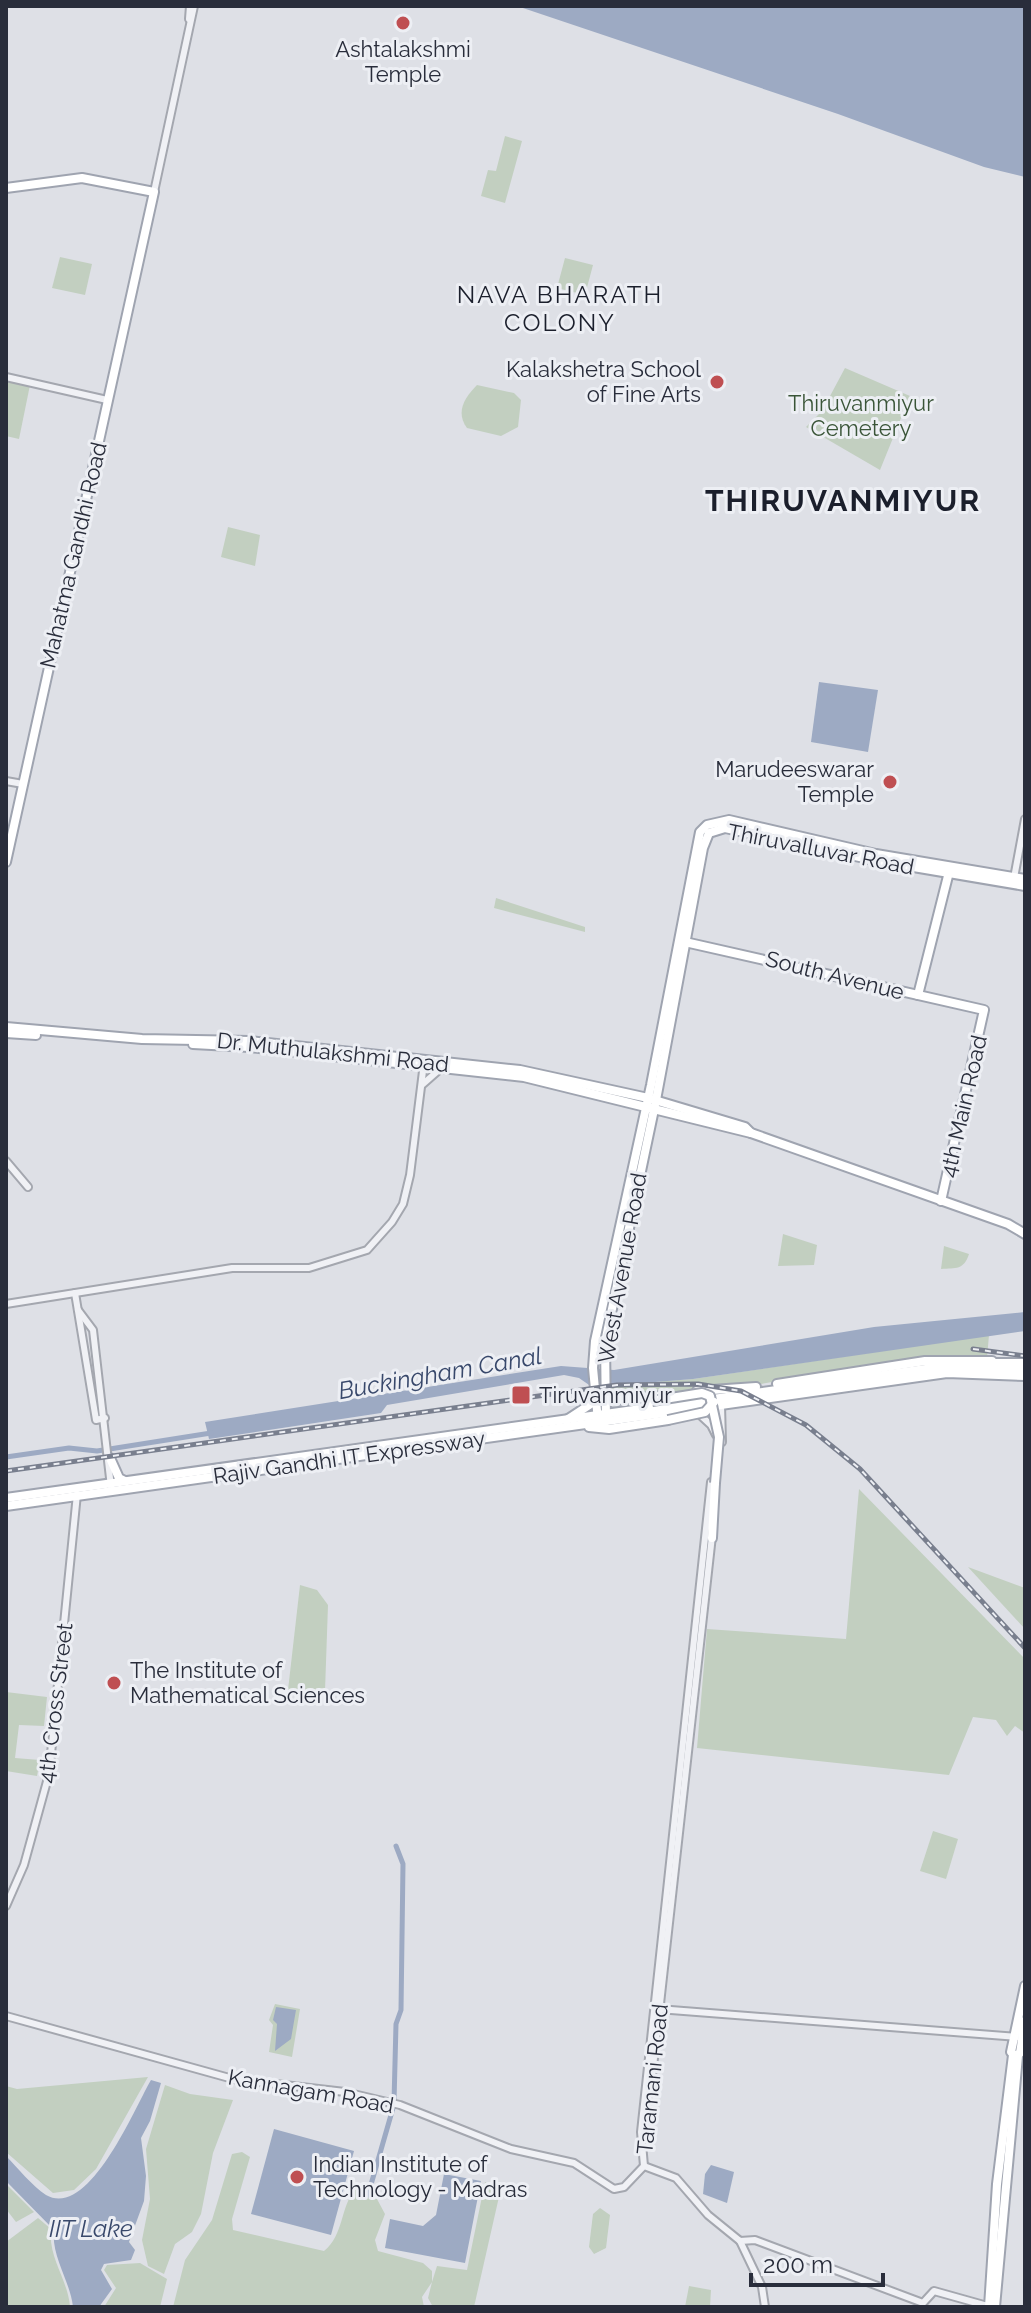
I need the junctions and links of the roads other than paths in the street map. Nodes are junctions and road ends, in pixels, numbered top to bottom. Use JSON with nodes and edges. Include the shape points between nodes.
{"nodes":[{"id":1,"x":192,"y":6,"type":"edge"},
{"id":2,"x":6,"y":188,"type":"edge"},
{"id":3,"x":152,"y":193,"type":"junction"},
{"id":4,"x":6,"y":377,"type":"edge"},
{"id":5,"x":107,"y":400,"type":"junction"},
{"id":6,"x":6,"y":781,"type":"edge"},
{"id":7,"x":23,"y":784,"type":"junction"},
{"id":8,"x":1025,"y":819,"type":"edge"},
{"id":9,"x":6,"y":862,"type":"edge"},
{"id":10,"x":924,"y":866,"type":"junction"},
{"id":11,"x":949,"y":872,"type":"junction"},
{"id":12,"x":1025,"y":879,"type":"edge"},
{"id":13,"x":1013,"y":880,"type":"junction"},
{"id":14,"x":1025,"y":886,"type":"edge"},
{"id":15,"x":685,"y":942,"type":"junction"},
{"id":16,"x":918,"y":995,"type":"junction"},
{"id":17,"x":984,"y":1010,"type":"joint"},
{"id":18,"x":6,"y":1027,"type":"edge"},
{"id":19,"x":6,"y":1033,"type":"edge"},
{"id":20,"x":147,"y":1041,"type":"junction"},
{"id":21,"x":424,"y":1065,"type":"junction"},
{"id":22,"x":440,"y":1069,"type":"junction"},
{"id":23,"x":422,"y":1087,"type":"junction"},
{"id":24,"x":650,"y":1108,"type":"junction"},
{"id":25,"x":751,"y":1133,"type":"junction"},
{"id":26,"x":6,"y":1161,"type":"edge"},
{"id":27,"x":28,"y":1187,"type":"dead end"},
{"id":28,"x":941,"y":1201,"type":"junction"},
{"id":29,"x":1025,"y":1237,"type":"edge"},
{"id":30,"x":75,"y":1293,"type":"junction"},
{"id":31,"x":6,"y":1304,"type":"edge"},
{"id":32,"x":78,"y":1310,"type":"junction"},
{"id":33,"x":989,"y":1363,"type":"junction"},
{"id":34,"x":1025,"y":1366,"type":"edge"},
{"id":35,"x":1025,"y":1376,"type":"edge"},
{"id":36,"x":812,"y":1381,"type":"junction"},
{"id":37,"x":838,"y":1384,"type":"junction"},
{"id":38,"x":823,"y":1386,"type":"junction"},
{"id":39,"x":649,"y":1404,"type":"junction"},
{"id":40,"x":717,"y":1404,"type":"junction"},
{"id":41,"x":692,"y":1409,"type":"junction"},
{"id":42,"x":603,"y":1414,"type":"junction"},
{"id":43,"x":722,"y":1417,"type":"junction"},
{"id":44,"x":105,"y":1418,"type":"junction"},
{"id":45,"x":706,"y":1419,"type":"junction"},
{"id":46,"x":567,"y":1420,"type":"junction"},
{"id":47,"x":110,"y":1458,"type":"junction"},
{"id":48,"x":125,"y":1481,"type":"junction"},
{"id":49,"x":111,"y":1486,"type":"junction"},
{"id":50,"x":77,"y":1494,"type":"junction"},
{"id":51,"x":6,"y":1498,"type":"edge"},
{"id":52,"x":6,"y":1506,"type":"edge"},
{"id":53,"x":712,"y":1538,"type":"junction"},
{"id":54,"x":6,"y":1906,"type":"edge"},
{"id":55,"x":1025,"y":1986,"type":"edge"},
{"id":56,"x":657,"y":2009,"type":"junction"},
{"id":57,"x":6,"y":2016,"type":"edge"},
{"id":58,"x":1025,"y":2021,"type":"edge"},
{"id":59,"x":1018,"y":2037,"type":"junction"},
{"id":60,"x":1019,"y":2052,"type":"edge"},
{"id":61,"x":644,"y":2166,"type":"junction"},
{"id":62,"x":740,"y":2241,"type":"junction"},
{"id":63,"x":765,"y":2307,"type":"edge"},
{"id":64,"x":991,"y":2307,"type":"edge"}],
"edges":[{"from":1,"to":3,"type":"street"},
{"from":2,"to":3,"type":"main road","via":[[73,178]]},
{"from":3,"to":5,"type":"main road","name":"Mahatma Gandhi Road"},
{"from":4,"to":5,"type":"street"},
{"from":5,"to":7,"type":"main road","name":"Mahatma Gandhi Road"},
{"from":6,"to":7,"type":"street"},
{"from":7,"to":9,"type":"main road","name":"Mahatma Gandhi Road"},
{"from":8,"to":13,"type":"street"},
{"from":10,"to":11,"type":"main road","name":"Thiruvalluvar Road"},
{"from":10,"to":13,"type":"main road"},
{"from":10,"to":15,"type":"main road","name":"Thiruvalluvar Road","via":[[725,828],[709,833]]},
{"from":10,"to":24,"type":"main road","name":"Thiruvalluvar Road","via":[[779,829],[719,820],[707,825],[696,846]]},
{"from":11,"to":13,"type":"main road","name":"Thiruvalluvar Road"},
{"from":11,"to":16,"type":"main road"},
{"from":12,"to":13,"type":"main road"},
{"from":13,"to":14,"type":"main road"},
{"from":15,"to":16,"type":"main road","name":"South Avenue"},
{"from":15,"to":24,"type":"main road","name":"Thiruvalluvar Road"},
{"from":16,"to":17,"type":"main road","name":"South Avenue"},
{"from":17,"to":28,"type":"main road","name":"4th Main Road"},
{"from":18,"to":20,"type":"main road","name":"Dr. Muthulakshmi Road"},
{"from":19,"to":20,"type":"main road","name":"Dr. Muthulakshmi Road"},
{"from":20,"to":21,"type":"main road","name":"Dr. Muthulakshmi Road"},
{"from":21,"to":22,"type":"main road","name":"Dr. Muthulakshmi Road"},
{"from":21,"to":23,"type":"street"},
{"from":21,"to":24,"type":"main road","name":"Dr. Muthulakshmi Road","via":[[520,1070]]},
{"from":22,"to":23,"type":"street"},
{"from":22,"to":24,"type":"main road","name":"Dr. Muthulakshmi Road","via":[[524,1077]]},
{"from":23,"to":30,"type":"street","via":[[403,1204],[367,1250],[309,1268],[232,1268]]},
{"from":24,"to":25,"type":"main road","via":[[745,1127]]},
{"from":24,"to":25,"type":"main road","via":[[666,1118],[669,1112]]},
{"from":24,"to":42,"type":"main road","name":"West Avenue Road","via":[[595,1341]]},
{"from":25,"to":28,"type":"main road"},
{"from":26,"to":27,"type":"street"},
{"from":28,"to":29,"type":"main road"},
{"from":30,"to":31,"type":"street"},
{"from":30,"to":32,"type":"street"},
{"from":32,"to":44,"type":"street","via":[[93,1330]]},
{"from":32,"to":44,"type":"street","via":[[96,1420]]},
{"from":33,"to":34,"type":"main road"},
{"from":33,"to":36,"type":"main road","via":[[925,1361]]},
{"from":33,"to":37,"type":"main road"},
{"from":35,"to":37,"type":"main road","via":[[947,1373]]},
{"from":36,"to":38,"type":"main road"},
{"from":36,"to":39,"type":"main road"},
{"from":36,"to":42,"type":"main road"},
{"from":37,"to":38,"type":"main road"},
{"from":38,"to":40,"type":"main road"},
{"from":39,"to":40,"type":"main road","bridge":true,"via":[[702,1393]]},
{"from":39,"to":42,"type":"main road"},
{"from":40,"to":41,"type":"main road","name":"Rajiv Gandhi IT Expressway"},
{"from":40,"to":42,"type":"main road","bridge":true,"via":[[694,1416],[609,1429]]},
{"from":40,"to":43,"type":"street","name":"Taramani Road"},
{"from":40,"to":53,"type":"main road","bridge":true},
{"from":41,"to":42,"type":"main road","name":"Rajiv Gandhi IT Expressway"},
{"from":41,"to":45,"type":"street"},
{"from":42,"to":46,"type":"main road","name":"Rajiv Gandhi IT Expressway"},
{"from":42,"to":46,"type":"main road"},
{"from":42,"to":49,"type":"main road","name":"Rajiv Gandhi IT Expressway"},
{"from":43,"to":45,"type":"street"},
{"from":43,"to":53,"type":"street","name":"Taramani Road"},
{"from":44,"to":47,"type":"street"},
{"from":45,"to":56,"type":"street","name":"Taramani Road","via":[[716,1436]]},
{"from":46,"to":48,"type":"main road","name":"Rajiv Gandhi IT Expressway"},
{"from":47,"to":48,"type":"main road"},
{"from":47,"to":49,"type":"street"},
{"from":48,"to":49,"type":"main road","name":"Rajiv Gandhi IT Expressway"},
{"from":49,"to":50,"type":"main road","name":"Rajiv Gandhi IT Expressway"},
{"from":49,"to":51,"type":"main road","name":"Rajiv Gandhi IT Expressway"},
{"from":50,"to":52,"type":"main road","name":"Rajiv Gandhi IT Expressway"},
{"from":50,"to":54,"type":"street","name":"4th Cross Street","via":[[49,1774],[24,1865]]},
{"from":53,"to":56,"type":"street","name":"Taramani Road"},
{"from":55,"to":59,"type":"main road"},
{"from":56,"to":59,"type":"street"},
{"from":56,"to":61,"type":"street","name":"Taramani Road"},
{"from":57,"to":61,"type":"street","name":"Kannagam Road","via":[[233,2079],[345,2092],[400,2105],[511,2149],[574,2163],[614,2189],[624,2187]]},
{"from":58,"to":59,"type":"main road"},
{"from":59,"to":60,"type":"main road"},
{"from":60,"to":64,"type":"main road"},
{"from":61,"to":62,"type":"street","via":[[676,2178]]},
{"from":62,"to":63,"type":"street","via":[[762,2287]]},
{"from":62,"to":64,"type":"street","via":[[755,2240],[923,2303],[934,2291]]}]}
